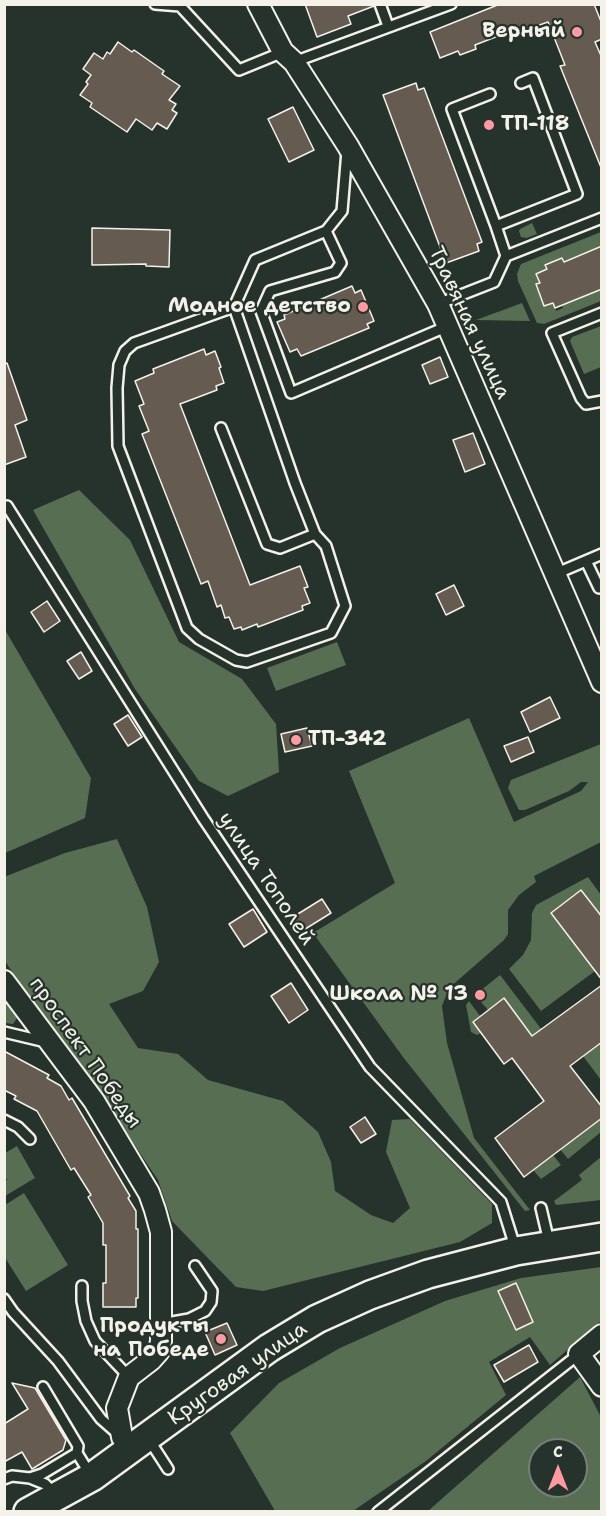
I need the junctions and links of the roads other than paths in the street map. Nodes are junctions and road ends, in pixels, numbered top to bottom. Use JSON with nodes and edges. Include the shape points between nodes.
{"nodes":[{"id":1,"x":155,"y":4,"type":"edge"},
{"id":2,"x":258,"y":4,"type":"edge"},
{"id":3,"x":380,"y":4,"type":"edge"},
{"id":4,"x":451,"y":4,"type":"edge"},
{"id":5,"x":388,"y":26,"type":"junction"},
{"id":6,"x":288,"y":57,"type":"junction"},
{"id":7,"x":521,"y":83,"type":"dead end"},
{"id":8,"x":490,"y":94,"type":"dead end"},
{"id":9,"x":348,"y":146,"type":"junction"},
{"id":10,"x":602,"y":218,"type":"edge"},
{"id":11,"x":496,"y":226,"type":"junction"},
{"id":12,"x":326,"y":231,"type":"junction"},
{"id":13,"x":506,"y":256,"type":"junction"},
{"id":14,"x":438,"y":304,"type":"junction"},
{"id":15,"x":234,"y":307,"type":"junction"},
{"id":16,"x":602,"y":313,"type":"edge"},
{"id":17,"x":448,"y":326,"type":"junction"},
{"id":18,"x":602,"y":401,"type":"edge"},
{"id":19,"x":221,"y":428,"type":"dead end"},
{"id":20,"x":8,"y":506,"type":"dead end"},
{"id":21,"x":315,"y":534,"type":"junction"},
{"id":22,"x":602,"y":554,"type":"edge"},
{"id":23,"x":586,"y":561,"type":"junction"},
{"id":24,"x":555,"y":574,"type":"junction"},
{"id":25,"x":599,"y":588,"type":"dead end"},
{"id":26,"x":602,"y":682,"type":"edge"},
{"id":27,"x":4,"y":981,"type":"edge"},
{"id":28,"x":4,"y":1032,"type":"edge"},
{"id":29,"x":51,"y":1043,"type":"junction"},
{"id":30,"x":4,"y":1120,"type":"edge"},
{"id":31,"x":30,"y":1139,"type":"dead end"},
{"id":32,"x":541,"y":1208,"type":"dead end"},
{"id":33,"x":602,"y":1237,"type":"edge"},
{"id":34,"x":550,"y":1244,"type":"junction"},
{"id":35,"x":516,"y":1251,"type":"junction"},
{"id":36,"x":195,"y":1266,"type":"dead end"},
{"id":37,"x":82,"y":1286,"type":"dead end"},
{"id":38,"x":4,"y":1299,"type":"edge"},
{"id":39,"x":9,"y":1315,"type":"edge"},
{"id":40,"x":161,"y":1324,"type":"junction"},
{"id":41,"x":602,"y":1335,"type":"edge"},
{"id":42,"x":579,"y":1354,"type":"junction"},
{"id":43,"x":129,"y":1377,"type":"junction"},
{"id":44,"x":602,"y":1386,"type":"edge"},
{"id":45,"x":43,"y":1387,"type":"dead end"},
{"id":46,"x":133,"y":1442,"type":"junction"},
{"id":47,"x":78,"y":1453,"type":"junction"},
{"id":48,"x":168,"y":1469,"type":"dead end"},
{"id":49,"x":92,"y":1477,"type":"junction"},
{"id":50,"x":30,"y":1478,"type":"junction"},
{"id":51,"x":4,"y":1479,"type":"edge"},
{"id":52,"x":58,"y":1496,"type":"junction"},
{"id":53,"x":28,"y":1512,"type":"edge"},
{"id":54,"x":378,"y":1512,"type":"edge"}],
"edges":[{"from":1,"to":6,"type":"lane","via":[[180,6],[239,70]]},
{"from":2,"to":6,"type":"street","name":"Травяная улица"},
{"from":3,"to":5,"type":"lane"},
{"from":4,"to":5,"type":"lane"},
{"from":5,"to":6,"type":"lane"},
{"from":6,"to":9,"type":"street","name":"Травяная улица"},
{"from":7,"to":11,"type":"lane","via":[[532,78],[577,194]]},
{"from":8,"to":11,"type":"lane","via":[[452,109]]},
{"from":9,"to":12,"type":"lane","via":[[342,211]]},
{"from":9,"to":14,"type":"street","name":"Травяная улица"},
{"from":10,"to":13,"type":"lane"},
{"from":11,"to":13,"type":"lane"},
{"from":12,"to":15,"type":"lane","via":[[255,260]]},
{"from":12,"to":17,"type":"lane","via":[[341,263],[335,272],[270,291],[261,311],[291,393]]},
{"from":13,"to":14,"type":"lane","via":[[494,282]]},
{"from":14,"to":17,"type":"street","name":"Травяная улица"},
{"from":15,"to":21,"type":"lane"},
{"from":15,"to":21,"type":"lane","via":[[134,343],[119,365],[118,446],[187,628],[198,639],[247,662],[331,633],[345,606],[326,546]]},
{"from":16,"to":18,"type":"lane","via":[[552,333],[581,398],[586,404]]},
{"from":17,"to":24,"type":"street","name":"Травяная улица"},
{"from":19,"to":21,"type":"lane","via":[[267,544],[280,548]]},
{"from":20,"to":35,"type":"lane","name":"улица Тополей","via":[[203,818],[370,1067],[501,1202]]},
{"from":22,"to":23,"type":"lane"},
{"from":23,"to":24,"type":"lane"},
{"from":23,"to":25,"type":"lane"},
{"from":24,"to":26,"type":"street","name":"Травяная улица","via":[[587,657]]},
{"from":27,"to":29,"type":"street","name":"проспект Победы"},
{"from":28,"to":29,"type":"lane"},
{"from":29,"to":40,"type":"street","name":"проспект Победы","via":[[94,1101],[149,1193],[161,1232]]},
{"from":30,"to":31,"type":"lane"},
{"from":32,"to":34,"type":"lane"},
{"from":33,"to":34,"type":"street","name":"Круговая улица"},
{"from":34,"to":35,"type":"street","name":"Круговая улица"},
{"from":35,"to":46,"type":"street","name":"Круговая улица","via":[[428,1274],[370,1294],[317,1319]]},
{"from":36,"to":40,"type":"lane","via":[[212,1292],[211,1302],[205,1311],[189,1319]]},
{"from":37,"to":43,"type":"lane","via":[[86,1321],[95,1341]]},
{"from":38,"to":39,"type":"lane"},
{"from":39,"to":46,"type":"lane","via":[[58,1361],[101,1419]]},
{"from":40,"to":43,"type":"street","name":"проспект Победы","via":[[159,1351]]},
{"from":41,"to":42,"type":"street"},
{"from":42,"to":44,"type":"street"},
{"from":42,"to":54,"type":"lane"},
{"from":43,"to":46,"type":"street","via":[[117,1408]]},
{"from":45,"to":47,"type":"lane","via":[[78,1446]]},
{"from":46,"to":48,"type":"lane"},
{"from":46,"to":49,"type":"street","name":"Круговая улица"},
{"from":47,"to":49,"type":"lane"},
{"from":47,"to":50,"type":"lane"},
{"from":49,"to":52,"type":"street","name":"Круговая улица"},
{"from":50,"to":51,"type":"lane"},
{"from":50,"to":52,"type":"lane","via":[[45,1484]]},
{"from":52,"to":53,"type":"street","name":"Круговая улица"}]}
